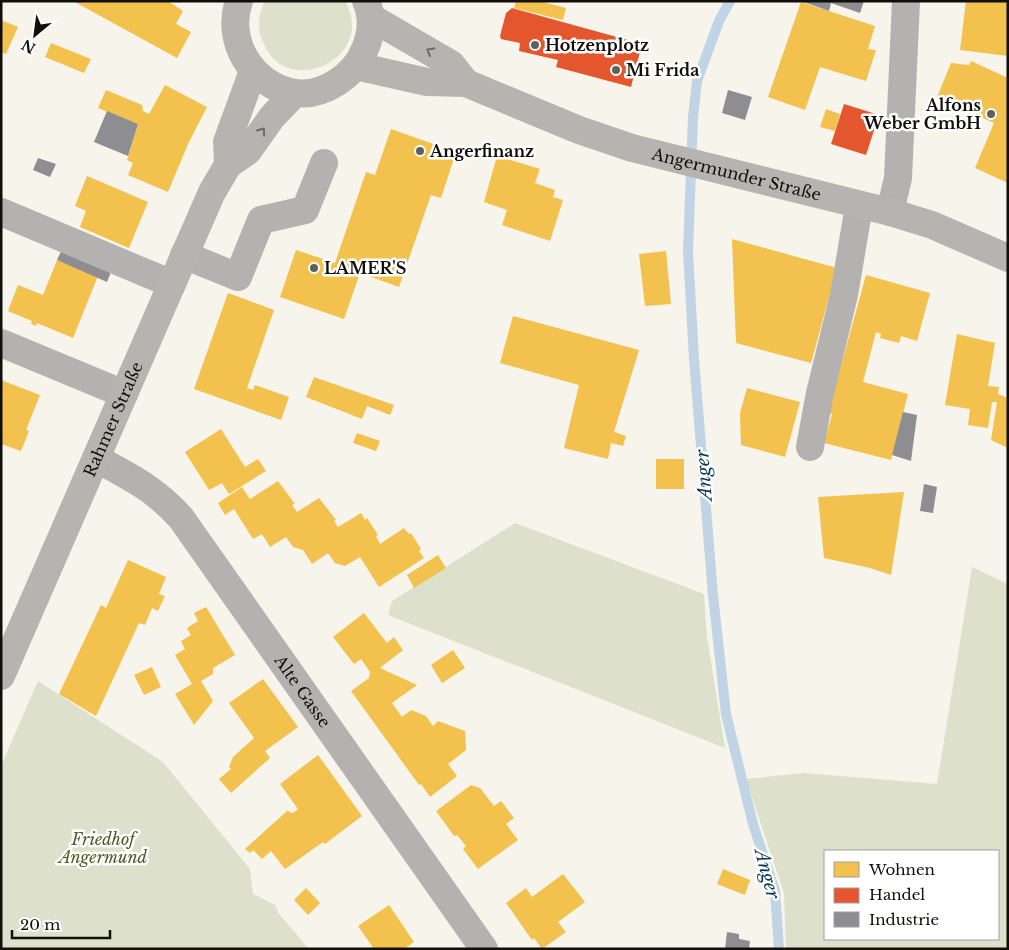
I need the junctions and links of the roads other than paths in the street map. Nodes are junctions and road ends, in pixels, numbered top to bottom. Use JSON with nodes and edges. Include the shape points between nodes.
{"nodes":[{"id":1,"x":239,"y":1,"type":"edge"},
{"id":2,"x":906,"y":1,"type":"edge"},
{"id":3,"x":369,"y":10,"type":"edge"},
{"id":4,"x":356,"y":66,"type":"junction"},
{"id":5,"x":253,"y":71,"type":"junction"},
{"id":6,"x":466,"y":83,"type":"junction"},
{"id":7,"x":295,"y":93,"type":"junction"},
{"id":8,"x":324,"y":163,"type":"dead end"},
{"id":9,"x":228,"y":166,"type":"junction"},
{"id":10,"x":860,"y":206,"type":"junction"},
{"id":11,"x":1,"y":212,"type":"edge"},
{"id":12,"x":890,"y":212,"type":"junction"},
{"id":13,"x":184,"y":255,"type":"junction"},
{"id":14,"x":1008,"y":258,"type":"edge"},
{"id":15,"x":172,"y":284,"type":"junction"},
{"id":16,"x":1,"y":343,"type":"edge"},
{"id":17,"x":124,"y":394,"type":"junction"},
{"id":18,"x":810,"y":447,"type":"dead end"},
{"id":19,"x":97,"y":459,"type":"junction"},
{"id":20,"x":1,"y":676,"type":"edge"},
{"id":21,"x":484,"y":949,"type":"edge"}],
"edges":[{"from":1,"to":5,"type":"main road","via":[[235,13],[236,37],[244,59]]},
{"from":2,"to":12,"type":"street","via":[[898,178]]},
{"from":3,"to":4,"type":"main road","name":"Angermunder Straße","via":[[368,42]]},
{"from":6,"to":3,"type":"main road","name":"Angermunder Straße","one_way":true,"via":[[452,64]]},
{"from":4,"to":6,"type":"main road","name":"Angermunder Straße","via":[[427,82]]},
{"from":4,"to":7,"type":"main road","name":"Angermunder Straße","via":[[343,79],[326,88]]},
{"from":5,"to":7,"type":"main road","via":[[273,85]]},
{"from":5,"to":9,"type":"main road","via":[[227,142]]},
{"from":6,"to":10,"type":"main road","name":"Angermunder Straße","via":[[579,130],[632,148]]},
{"from":9,"to":7,"type":"main road","name":"Rahmer Straße","one_way":true,"via":[[248,151],[272,117]]},
{"from":8,"to":13,"type":"street","via":[[305,210],[261,220],[238,277]]},
{"from":9,"to":13,"type":"main road","name":"Rahmer Straße"},
{"from":10,"to":12,"type":"main road","name":"Angermunder Straße"},
{"from":10,"to":18,"type":"street"},
{"from":11,"to":15,"type":"street"},
{"from":12,"to":14,"type":"main road","name":"Angermunder Straße","via":[[940,228]]},
{"from":13,"to":15,"type":"main road","name":"Rahmer Straße"},
{"from":15,"to":17,"type":"main road","name":"Rahmer Straße"},
{"from":16,"to":17,"type":"street"},
{"from":17,"to":19,"type":"main road","name":"Rahmer Straße"},
{"from":19,"to":20,"type":"main road","name":"Rahmer Straße"},
{"from":19,"to":21,"type":"street","name":"Alte Gasse","via":[[143,483],[182,518]]}]}
